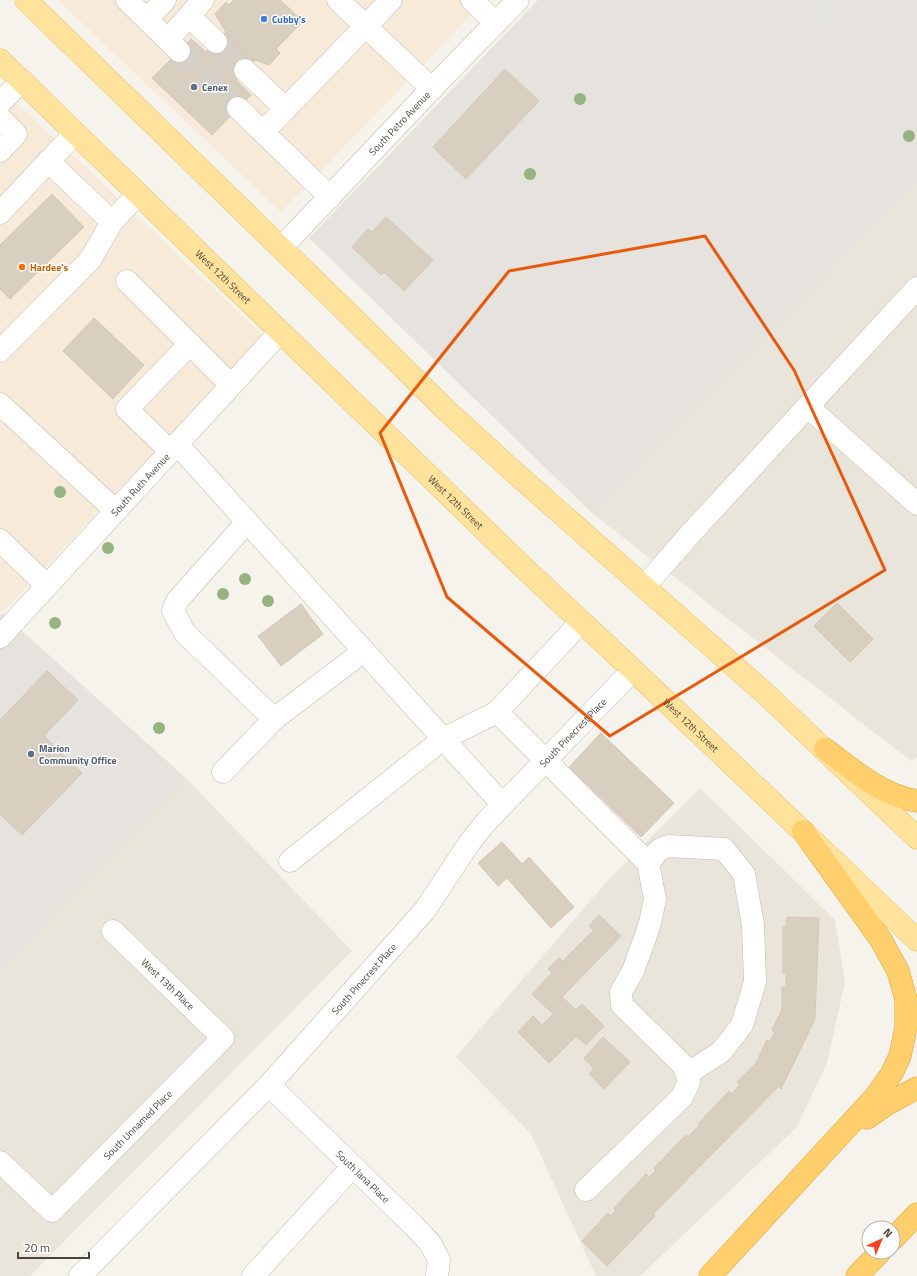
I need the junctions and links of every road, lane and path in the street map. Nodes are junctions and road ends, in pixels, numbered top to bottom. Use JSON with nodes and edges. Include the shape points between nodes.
{"nodes":[{"id":1,"x":127,"y":0,"type":"edge"},
{"id":2,"x":164,"y":0,"type":"edge"},
{"id":3,"x":203,"y":0,"type":"edge"},
{"id":4,"x":338,"y":0,"type":"edge"},
{"id":5,"x":391,"y":0,"type":"edge"},
{"id":6,"x":472,"y":0,"type":"edge"},
{"id":7,"x":518,"y":0,"type":"edge"},
{"id":8,"x":32,"y":2,"type":"edge"},
{"id":9,"x":189,"y":16,"type":"junction"},
{"id":10,"x":147,"y":19,"type":"junction"},
{"id":11,"x":496,"y":23,"type":"junction"},
{"id":12,"x":366,"y":26,"type":"junction"},
{"id":13,"x":216,"y":42,"type":"tunnel mouth"},
{"id":14,"x":0,"y":60,"type":"edge"},
{"id":15,"x":245,"y":70,"type":"tunnel mouth"},
{"id":16,"x":22,"y":81,"type":"junction"},
{"id":17,"x":432,"y":89,"type":"junction"},
{"id":18,"x":0,"y":103,"type":"edge"},
{"id":19,"x":238,"y":108,"type":"tunnel mouth"},
{"id":20,"x":286,"y":109,"type":"junction"},
{"id":21,"x":0,"y":118,"type":"edge"},
{"id":22,"x":263,"y":132,"type":"junction"},
{"id":23,"x":75,"y":133,"type":"junction"},
{"id":24,"x":0,"y":151,"type":"edge"},
{"id":25,"x":48,"y":161,"type":"junction"},
{"id":26,"x":138,"y":194,"type":"junction"},
{"id":27,"x":330,"y":197,"type":"junction"},
{"id":28,"x":0,"y":213,"type":"edge"},
{"id":29,"x":112,"y":222,"type":"junction"},
{"id":30,"x":281,"y":248,"type":"junction"},
{"id":31,"x":127,"y":281,"type":"dead end"},
{"id":32,"x":917,"y":288,"type":"edge"},
{"id":33,"x":280,"y":332,"type":"junction"},
{"id":34,"x":190,"y":344,"type":"junction"},
{"id":35,"x":0,"y":351,"type":"edge"},
{"id":36,"x":231,"y":385,"type":"junction"},
{"id":37,"x":0,"y":404,"type":"edge"},
{"id":38,"x":808,"y":407,"type":"junction"},
{"id":39,"x":174,"y":448,"type":"junction"},
{"id":40,"x":917,"y":504,"type":"edge"},
{"id":41,"x":116,"y":511,"type":"junction"},
{"id":42,"x":247,"y":522,"type":"junction"},
{"id":43,"x":0,"y":540,"type":"edge"},
{"id":44,"x":47,"y":586,"type":"junction"},
{"id":45,"x":644,"y":587,"type":"junction"},
{"id":46,"x":581,"y":622,"type":"junction"},
{"id":47,"x":0,"y":637,"type":"edge"},
{"id":48,"x":364,"y":651,"type":"junction"},
{"id":49,"x":633,"y":670,"type":"junction"},
{"id":50,"x":497,"y":712,"type":"junction"},
{"id":51,"x":274,"y":719,"type":"junction"},
{"id":52,"x":444,"y":739,"type":"junction"},
{"id":53,"x":826,"y":749,"type":"junction"},
{"id":54,"x":544,"y":760,"type":"junction"},
{"id":55,"x":223,"y":772,"type":"dead end"},
{"id":56,"x":917,"y":801,"type":"edge"},
{"id":57,"x":502,"y":804,"type":"junction"},
{"id":58,"x":803,"y":831,"type":"junction"},
{"id":59,"x":917,"y":838,"type":"edge"},
{"id":60,"x":290,"y":861,"type":"dead end"},
{"id":61,"x":648,"y":863,"type":"junction"},
{"id":62,"x":113,"y":931,"type":"dead end"},
{"id":63,"x":917,"y":940,"type":"edge"},
{"id":64,"x":223,"y":1038,"type":"joint"},
{"id":65,"x":687,"y":1074,"type":"junction"},
{"id":66,"x":269,"y":1085,"type":"junction"},
{"id":67,"x":917,"y":1088,"type":"edge"},
{"id":68,"x":832,"y":1146,"type":"junction"},
{"id":69,"x":0,"y":1162,"type":"edge"},
{"id":70,"x":353,"y":1166,"type":"junction"},
{"id":71,"x":586,"y":1190,"type":"dead end"},
{"id":72,"x":917,"y":1214,"type":"edge"},
{"id":73,"x":901,"y":1231,"type":"edge"},
{"id":74,"x":872,"y":1260,"type":"edge"},
{"id":75,"x":80,"y":1276,"type":"edge"},
{"id":76,"x":253,"y":1276,"type":"edge"},
{"id":77,"x":437,"y":1276,"type":"edge"},
{"id":78,"x":710,"y":1276,"type":"edge"},
{"id":79,"x":857,"y":1276,"type":"edge"}],
"edges":[{"from":1,"to":10,"type":"street"},
{"from":2,"to":10,"type":"street"},
{"from":3,"to":9,"type":"street"},
{"from":4,"to":12,"type":"street"},
{"from":5,"to":12,"type":"street"},
{"from":6,"to":11,"type":"street"},
{"from":7,"to":11,"type":"street","name":"South Petro Avenue"},
{"from":8,"to":30,"type":"main road"},
{"from":9,"to":10,"type":"street","via":[[174,45]]},
{"from":9,"to":13,"type":"street"},
{"from":11,"to":17,"type":"street","name":"South Petro Avenue"},
{"from":12,"to":17,"type":"street"},
{"from":12,"to":20,"type":"street"},
{"from":14,"to":16,"type":"main road","name":"West 12th Street"},
{"from":15,"to":20,"type":"street"},
{"from":16,"to":18,"type":"street"},
{"from":16,"to":23,"type":"main road","name":"West 12th Street"},
{"from":17,"to":27,"type":"street","name":"South Petro Avenue"},
{"from":19,"to":22,"type":"street"},
{"from":20,"to":22,"type":"street"},
{"from":21,"to":24,"type":"street","via":[[16,134]]},
{"from":22,"to":27,"type":"street"},
{"from":23,"to":25,"type":"street"},
{"from":23,"to":26,"type":"main road","name":"West 12th Street"},
{"from":25,"to":28,"type":"street"},
{"from":25,"to":29,"type":"street"},
{"from":26,"to":29,"type":"street"},
{"from":26,"to":33,"type":"main road","name":"West 12th Street"},
{"from":27,"to":30,"type":"street","name":"South Petro Avenue"},
{"from":29,"to":35,"type":"street","via":[[90,260]]},
{"from":30,"to":45,"type":"main road","via":[[447,410]]},
{"from":31,"to":34,"type":"street"},
{"from":32,"to":38,"type":"street"},
{"from":33,"to":36,"type":"street","name":"South Ruth Avenue"},
{"from":33,"to":46,"type":"main road","name":"West 12th Street"},
{"from":34,"to":36,"type":"street"},
{"from":34,"to":39,"type":"street","via":[[127,409]]},
{"from":36,"to":39,"type":"street","name":"South Ruth Avenue"},
{"from":37,"to":41,"type":"street"},
{"from":38,"to":40,"type":"street"},
{"from":38,"to":45,"type":"street"},
{"from":39,"to":41,"type":"street","name":"South Ruth Avenue"},
{"from":39,"to":42,"type":"street"},
{"from":41,"to":44,"type":"street","name":"South Ruth Avenue"},
{"from":42,"to":48,"type":"street"},
{"from":42,"to":51,"type":"street","via":[[177,601],[172,611],[185,633]]},
{"from":43,"to":44,"type":"street"},
{"from":44,"to":47,"type":"street","name":"South Ruth Avenue"},
{"from":45,"to":53,"type":"main road"},
{"from":46,"to":49,"type":"main road","name":"West 12th Street"},
{"from":46,"to":50,"type":"street"},
{"from":48,"to":51,"type":"street"},
{"from":48,"to":52,"type":"street"},
{"from":49,"to":54,"type":"street","name":"South Pinecrest Place"},
{"from":49,"to":58,"type":"main road","name":"West 12th Street"},
{"from":50,"to":52,"type":"street"},
{"from":50,"to":54,"type":"street"},
{"from":51,"to":55,"type":"street"},
{"from":52,"to":57,"type":"street"},
{"from":52,"to":60,"type":"street"},
{"from":53,"to":56,"type":"highway","via":[[871,783],[891,794]]},
{"from":53,"to":59,"type":"main road"},
{"from":54,"to":57,"type":"street","name":"South Pinecrest Place"},
{"from":54,"to":61,"type":"street"},
{"from":57,"to":66,"type":"street","name":"South Pinecrest Place","via":[[470,842],[425,910]]},
{"from":58,"to":63,"type":"main road","name":"West 12th Street"},
{"from":58,"to":68,"type":"highway","via":[[881,940],[898,971],[906,999],[906,1027],[900,1056],[892,1073],[876,1096]]},
{"from":61,"to":65,"type":"street","via":[[655,899],[643,945],[621,992],[622,1005],[684,1066]]},
{"from":61,"to":65,"type":"street","via":[[659,850],[668,846],[724,849],[744,874],[753,925],[755,982],[742,1025],[721,1052]]},
{"from":62,"to":64,"type":"street","name":"West 13th Place"},
{"from":64,"to":69,"type":"street","name":"South Unnamed Place","via":[[52,1211]]},
{"from":65,"to":71,"type":"street","via":[[689,1082],[682,1097]]},
{"from":66,"to":70,"type":"street","name":"South Jana Place"},
{"from":66,"to":75,"type":"street","name":"South Pinecrest Place"},
{"from":67,"to":68,"type":"highway","via":[[887,1104]]},
{"from":68,"to":78,"type":"highway"},
{"from":70,"to":76,"type":"street"},
{"from":70,"to":77,"type":"street","name":"South Jana Place","via":[[430,1244],[439,1260]]},
{"from":72,"to":73,"type":"highway"},
{"from":74,"to":79,"type":"highway"}]}
